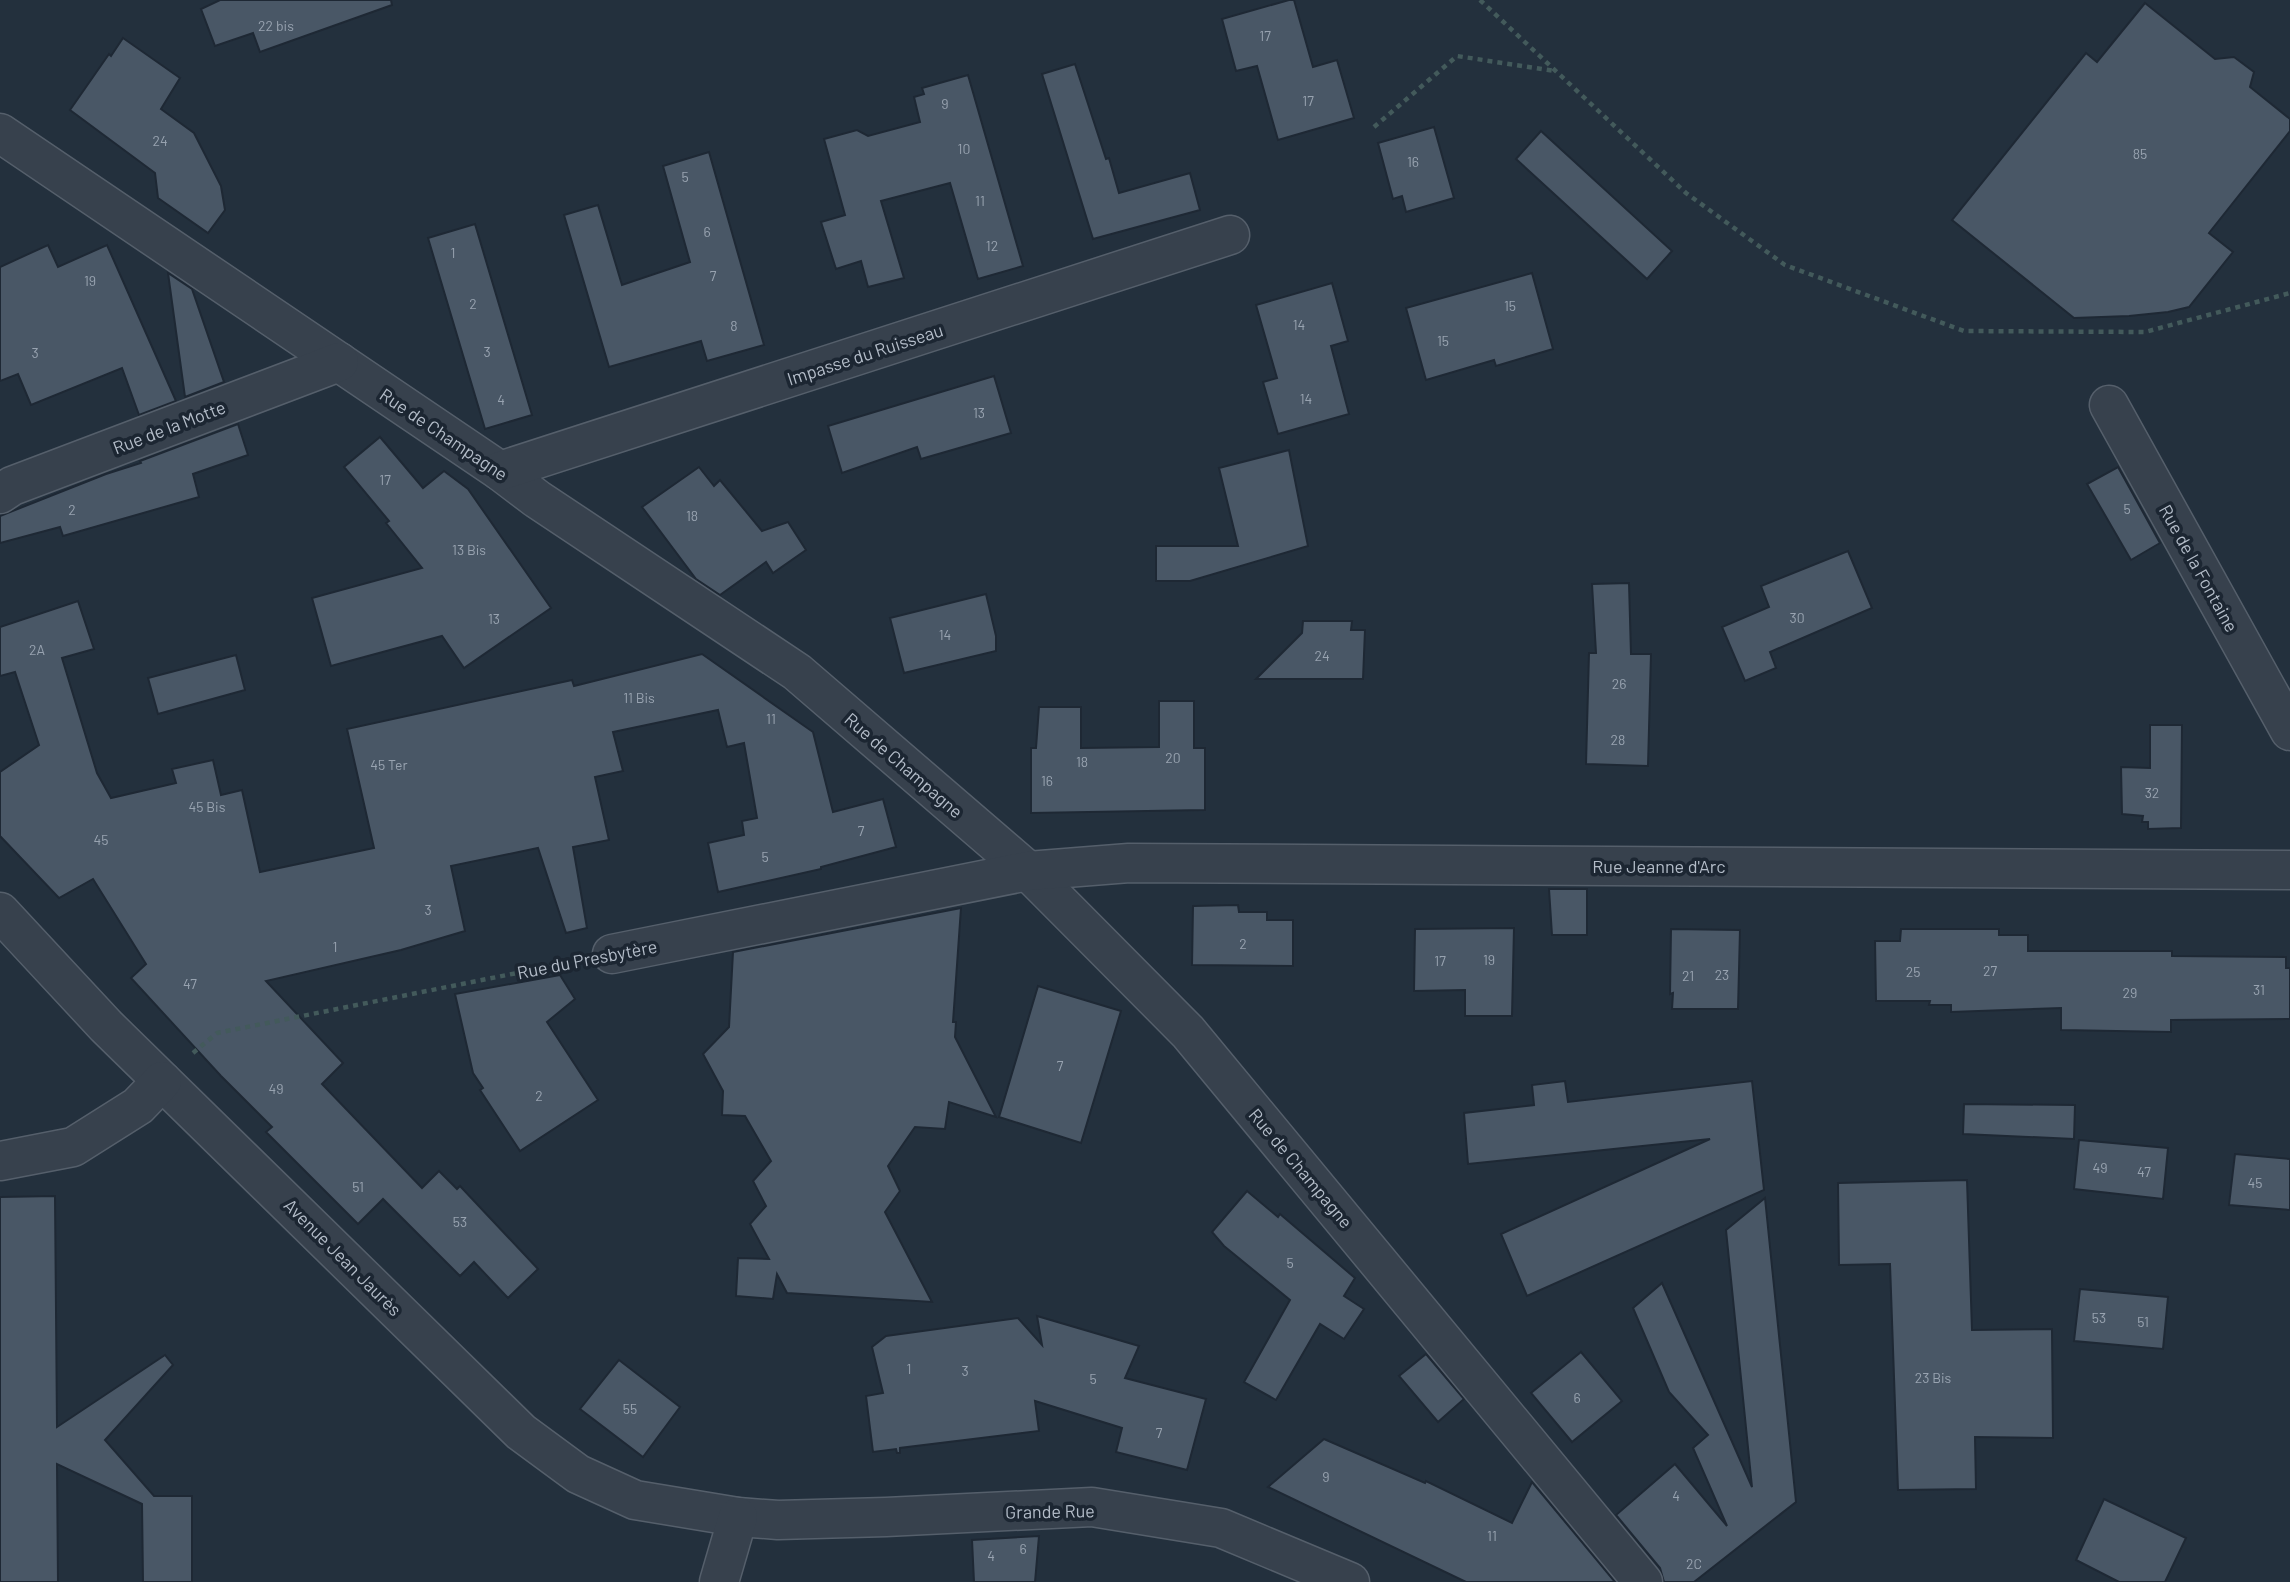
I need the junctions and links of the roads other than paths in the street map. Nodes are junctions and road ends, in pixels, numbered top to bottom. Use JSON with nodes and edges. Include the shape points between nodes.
{"nodes":[{"id":1,"x":0,"y":133,"type":"edge"},
{"id":2,"x":1230,"y":235,"type":"dead end"},
{"id":3,"x":339,"y":362,"type":"junction"},
{"id":4,"x":2109,"y":405,"type":"dead end"},
{"id":5,"x":500,"y":471,"type":"junction"},
{"id":6,"x":0,"y":494,"type":"edge"},
{"id":7,"x":2290,"y":731,"type":"edge"},
{"id":8,"x":2290,"y":870,"type":"edge"},
{"id":9,"x":1028,"y":871,"type":"junction"},
{"id":10,"x":0,"y":912,"type":"edge"},
{"id":11,"x":612,"y":954,"type":"road end"},
{"id":12,"x":162,"y":1081,"type":"junction"},
{"id":13,"x":0,"y":1161,"type":"edge"},
{"id":14,"x":738,"y":1517,"type":"junction"},
{"id":15,"x":719,"y":1582,"type":"edge"},
{"id":16,"x":1350,"y":1582,"type":"edge"},
{"id":17,"x":1643,"y":1582,"type":"edge"}],
"edges":[{"from":1,"to":3,"type":"street","name":"Rue de Champagne"},
{"from":2,"to":5,"type":"street","name":"Impasse du Ruisseau"},
{"from":3,"to":5,"type":"street","name":"Rue de Champagne"},
{"from":3,"to":6,"type":"street","name":"Rue de la Motte"},
{"from":4,"to":7,"type":"street","name":"Rue de la Fontaine"},
{"from":5,"to":9,"type":"street","name":"Rue de Champagne","via":[[797,672]]},
{"from":8,"to":9,"type":"street","name":"Rue Jeanne d'Arc","via":[[1129,863]]},
{"from":9,"to":11,"type":"street","name":"Rue du Presbytère"},
{"from":9,"to":17,"type":"street","name":"Rue de Champagne","via":[[1188,1032]]},
{"from":10,"to":12,"type":"street","name":"Avenue Jean Jaurès"},
{"from":12,"to":13,"type":"street","via":[[138,1106],[73,1147]]},
{"from":12,"to":14,"type":"street","name":"Avenue Jean Jaurès","via":[[521,1432],[578,1474],[635,1500]]},
{"from":14,"to":15,"type":"street"},
{"from":14,"to":16,"type":"street","name":"Grande Rue","via":[[886,1517],[1092,1507],[1221,1528]]}]}
